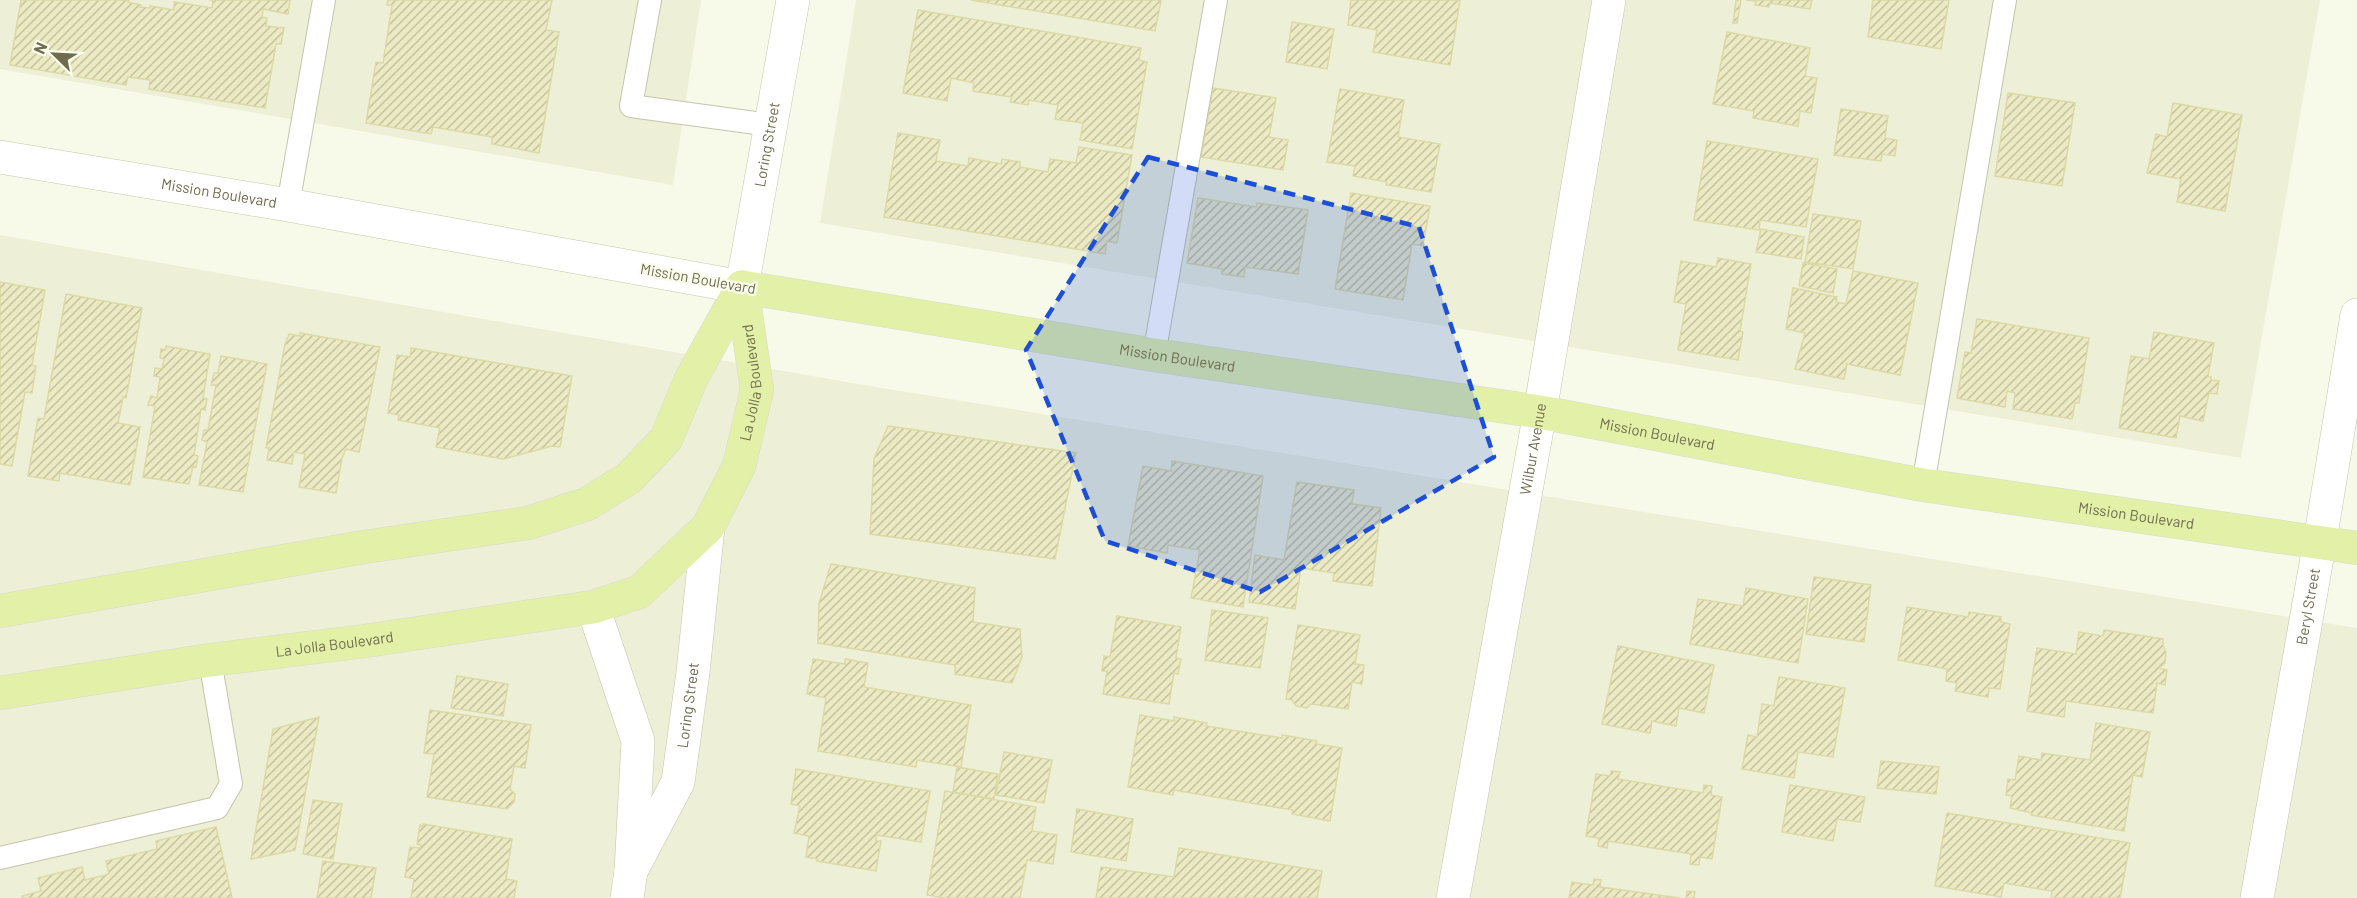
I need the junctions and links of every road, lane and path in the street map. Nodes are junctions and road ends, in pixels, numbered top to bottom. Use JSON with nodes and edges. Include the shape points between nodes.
{"nodes":[{"id":1,"x":324,"y":0,"type":"edge"},
{"id":2,"x":650,"y":0,"type":"edge"},
{"id":3,"x":793,"y":0,"type":"edge"},
{"id":4,"x":1216,"y":0,"type":"edge"},
{"id":5,"x":1609,"y":0,"type":"edge"},
{"id":6,"x":2005,"y":0,"type":"edge"},
{"id":7,"x":771,"y":125,"type":"junction"},
{"id":8,"x":0,"y":156,"type":"edge"},
{"id":9,"x":288,"y":205,"type":"junction"},
{"id":10,"x":742,"y":287,"type":"junction"},
{"id":11,"x":2357,"y":315,"type":"edge"},
{"id":12,"x":1154,"y":355,"type":"junction"},
{"id":13,"x":1540,"y":412,"type":"junction"},
{"id":14,"x":1923,"y":485,"type":"junction"},
{"id":15,"x":708,"y":527,"type":"junction"},
{"id":16,"x":2320,"y":541,"type":"junction"},
{"id":17,"x":2357,"y":548,"type":"edge"},
{"id":18,"x":593,"y":607,"type":"junction"},
{"id":19,"x":0,"y":611,"type":"edge"},
{"id":20,"x":210,"y":660,"type":"junction"},
{"id":21,"x":0,"y":693,"type":"edge"},
{"id":22,"x":0,"y":858,"type":"edge"},
{"id":23,"x":629,"y":884,"type":"edge"},
{"id":24,"x":1453,"y":898,"type":"edge"},
{"id":25,"x":2258,"y":898,"type":"edge"}],
"edges":[{"from":1,"to":9,"type":"lane"},
{"from":2,"to":7,"type":"lane","via":[[631,106]]},
{"from":3,"to":7,"type":"street","name":"Loring Street"},
{"from":4,"to":12,"type":"lane"},
{"from":5,"to":13,"type":"street","name":"Wilbur Avenue"},
{"from":6,"to":14,"type":"lane"},
{"from":7,"to":10,"type":"street","name":"Loring Street"},
{"from":8,"to":9,"type":"street","name":"Mission Boulevard"},
{"from":9,"to":10,"type":"street","name":"Mission Boulevard"},
{"from":10,"to":12,"type":"main road","name":"Mission Boulevard"},
{"from":10,"to":15,"type":"main road","name":"La Jolla Boulevard","via":[[757,390],[739,466]]},
{"from":10,"to":19,"type":"main road","name":"La Jolla Boulevard","via":[[692,377],[666,439],[629,478],[587,504],[528,523],[364,547]]},
{"from":11,"to":16,"type":"street","name":"Beryl Street"},
{"from":12,"to":13,"type":"main road","name":"Mission Boulevard"},
{"from":13,"to":14,"type":"main road","name":"Mission Boulevard"},
{"from":13,"to":24,"type":"street","name":"Wilbur Avenue"},
{"from":14,"to":16,"type":"main road","name":"Mission Boulevard"},
{"from":15,"to":18,"type":"main road","name":"La Jolla Boulevard","via":[[639,592]]},
{"from":15,"to":23,"type":"street","name":"Loring Street","via":[[678,782]]},
{"from":16,"to":17,"type":"main road","name":"Mission Boulevard"},
{"from":16,"to":25,"type":"street","name":"Beryl Street"},
{"from":18,"to":20,"type":"main road","name":"La Jolla Boulevard"},
{"from":18,"to":23,"type":"street","name":"Loring Street","via":[[639,741]]},
{"from":20,"to":21,"type":"main road","name":"La Jolla Boulevard"},
{"from":20,"to":22,"type":"lane","via":[[231,784],[217,808]]}]}
